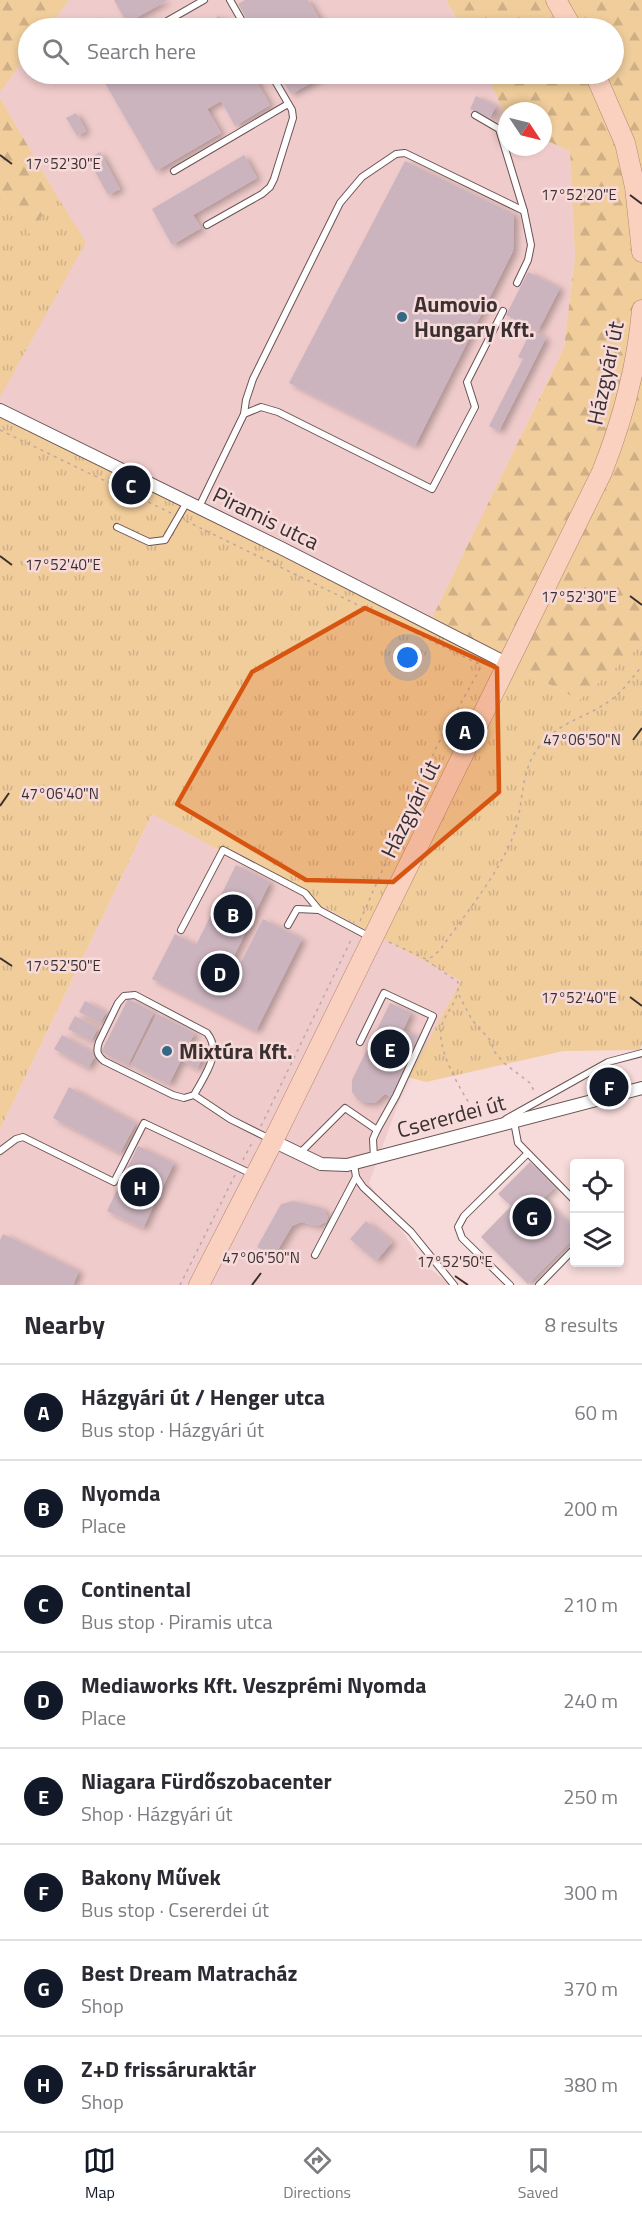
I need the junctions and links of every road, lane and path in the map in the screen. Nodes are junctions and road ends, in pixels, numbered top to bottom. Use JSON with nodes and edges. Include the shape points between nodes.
{"nodes":[{"id":1,"x":204,"y":0,"type":"edge"},
{"id":2,"x":230,"y":0,"type":"edge"},
{"id":3,"x":556,"y":0,"type":"edge"},
{"id":4,"x":172,"y":18,"type":"edge"},
{"id":5,"x":240,"y":18,"type":"edge"},
{"id":6,"x":566,"y":18,"type":"edge"},
{"id":7,"x":277,"y":84,"type":"edge"},
{"id":8,"x":600,"y":84,"type":"edge"},
{"id":9,"x":288,"y":104,"type":"junction"},
{"id":10,"x":475,"y":115,"type":"dead end"},
{"id":11,"x":174,"y":171,"type":"dead end"},
{"id":12,"x":524,"y":211,"type":"junction"},
{"id":13,"x":207,"y":225,"type":"dead end"},
{"id":14,"x":642,"y":252,"type":"edge"},
{"id":15,"x":517,"y":283,"type":"dead end"},
{"id":16,"x":642,"y":310,"type":"edge"},
{"id":17,"x":502,"y":311,"type":"dead end"},
{"id":18,"x":1,"y":414,"type":"edge"},
{"id":19,"x":244,"y":414,"type":"junction"},
{"id":20,"x":0,"y":430,"type":"edge"},
{"id":21,"x":193,"y":505,"type":"junction"},
{"id":22,"x":178,"y":516,"type":"junction"},
{"id":23,"x":117,"y":527,"type":"dead end"},
{"id":24,"x":487,"y":653,"type":"junction"},
{"id":25,"x":508,"y":664,"type":"junction"},
{"id":26,"x":482,"y":665,"type":"junction"},
{"id":27,"x":642,"y":666,"type":"edge"},
{"id":28,"x":319,"y":910,"type":"junction"},
{"id":29,"x":288,"y":925,"type":"dead end"},
{"id":30,"x":181,"y":930,"type":"dead end"},
{"id":31,"x":368,"y":934,"type":"junction"},
{"id":32,"x":426,"y":959,"type":"junction"},
{"id":33,"x":459,"y":994,"type":"junction"},
{"id":34,"x":360,"y":1042,"type":"dead end"},
{"id":35,"x":642,"y":1053,"type":"edge"},
{"id":36,"x":642,"y":1088,"type":"edge"},
{"id":37,"x":194,"y":1095,"type":"junction"},
{"id":38,"x":539,"y":1101,"type":"junction"},
{"id":39,"x":514,"y":1121,"type":"junction"},
{"id":40,"x":488,"y":1129,"type":"junction"},
{"id":41,"x":377,"y":1130,"type":"junction"},
{"id":42,"x":265,"y":1136,"type":"junction"},
{"id":43,"x":0,"y":1151,"type":"edge"},
{"id":44,"x":299,"y":1154,"type":"junction"},
{"id":45,"x":527,"y":1154,"type":"junction"},
{"id":46,"x":374,"y":1158,"type":"junction"},
{"id":47,"x":354,"y":1164,"type":"junction"},
{"id":48,"x":247,"y":1172,"type":"junction"},
{"id":49,"x":356,"y":1177,"type":"junction"},
{"id":50,"x":570,"y":1196,"type":"edge"},
{"id":51,"x":570,"y":1253,"type":"edge"},
{"id":52,"x":315,"y":1255,"type":"dead end"},
{"id":53,"x":180,"y":1285,"type":"edge"},
{"id":54,"x":199,"y":1285,"type":"edge"},
{"id":55,"x":454,"y":1285,"type":"edge"},
{"id":56,"x":510,"y":1285,"type":"edge"},
{"id":57,"x":539,"y":1285,"type":"edge"}],
"edges":[{"from":1,"to":4,"type":"lane"},
{"from":2,"to":5,"type":"lane"},
{"from":3,"to":6,"type":"main road"},
{"from":7,"to":9,"type":"lane"},
{"from":8,"to":14,"type":"main road","via":[[625,143],[635,187]]},
{"from":9,"to":11,"type":"lane"},
{"from":9,"to":13,"type":"lane","via":[[293,117],[270,187]]},
{"from":10,"to":12,"type":"lane","via":[[499,129]]},
{"from":12,"to":15,"type":"lane","via":[[531,245]]},
{"from":12,"to":19,"type":"lane","via":[[405,153],[396,154],[362,177],[340,203],[253,379]]},
{"from":16,"to":25,"type":"main road","name":"Házgyári út","via":[[631,385],[618,430],[602,472]]},
{"from":17,"to":19,"type":"lane","via":[[467,382],[475,407],[432,489],[278,412],[261,407]]},
{"from":18,"to":21,"type":"street","name":"Piramis utca"},
{"from":19,"to":21,"type":"lane"},
{"from":20,"to":22,"type":"path"},
{"from":21,"to":22,"type":"lane"},
{"from":21,"to":24,"type":"street","name":"Piramis utca"},
{"from":22,"to":23,"type":"lane","via":[[165,540],[157,542]]},
{"from":22,"to":26,"type":"path"},
{"from":24,"to":25,"type":"street","name":"Piramis utca"},
{"from":24,"to":26,"type":"path"},
{"from":25,"to":31,"type":"main road","name":"Házgyári út"},
{"from":26,"to":31,"type":"path","via":[[436,748]]},
{"from":27,"to":32,"type":"path","via":[[610,700],[565,724],[536,752],[528,766],[513,838],[440,950]]},
{"from":28,"to":29,"type":"lane","via":[[297,909]]},
{"from":28,"to":30,"type":"lane","via":[[305,893],[223,850]]},
{"from":28,"to":31,"type":"lane"},
{"from":31,"to":32,"type":"path"},
{"from":31,"to":42,"type":"main road","name":"Házgyári út"},
{"from":31,"to":42,"type":"path"},
{"from":32,"to":33,"type":"path","via":[[458,982]]},
{"from":33,"to":38,"type":"path","via":[[494,1051],[530,1083]]},
{"from":33,"to":40,"type":"path","via":[[441,1028],[442,1041],[454,1079]]},
{"from":34,"to":41,"type":"lane","via":[[384,993],[433,1016]]},
{"from":35,"to":38,"type":"lane","via":[[608,1062]]},
{"from":36,"to":39,"type":"street","name":"Csererdei út"},
{"from":37,"to":37,"type":"lane","via":[[213,1057],[210,1037],[135,996],[124,996],[99,1042],[98,1055],[178,1098]]},
{"from":37,"to":42,"type":"lane"},
{"from":38,"to":40,"type":"lane"},
{"from":39,"to":40,"type":"street","name":"Csererdei út"},
{"from":39,"to":45,"type":"lane","via":[[519,1143]]},
{"from":40,"to":46,"type":"street","name":"Csererdei út"},
{"from":41,"to":44,"type":"lane","via":[[345,1108]]},
{"from":41,"to":46,"type":"lane","via":[[373,1139]]},
{"from":42,"to":44,"type":"street","name":"Csererdei út"},
{"from":42,"to":48,"type":"main road","name":"Házgyári út"},
{"from":42,"to":48,"type":"path"},
{"from":43,"to":48,"type":"lane","via":[[23,1137],[114,1182],[144,1122]]},
{"from":44,"to":47,"type":"street","name":"Csererdei út","via":[[321,1164]]},
{"from":45,"to":50,"type":"lane"},
{"from":45,"to":56,"type":"lane","via":[[464,1216],[458,1227],[462,1238]]},
{"from":46,"to":47,"type":"street","name":"Csererdei út"},
{"from":47,"to":49,"type":"lane"},
{"from":48,"to":53,"type":"path"},
{"from":48,"to":54,"type":"main road","name":"Házgyári út"},
{"from":49,"to":52,"type":"lane"},
{"from":49,"to":55,"type":"lane","via":[[411,1232]]},
{"from":51,"to":57,"type":"lane"}]}
